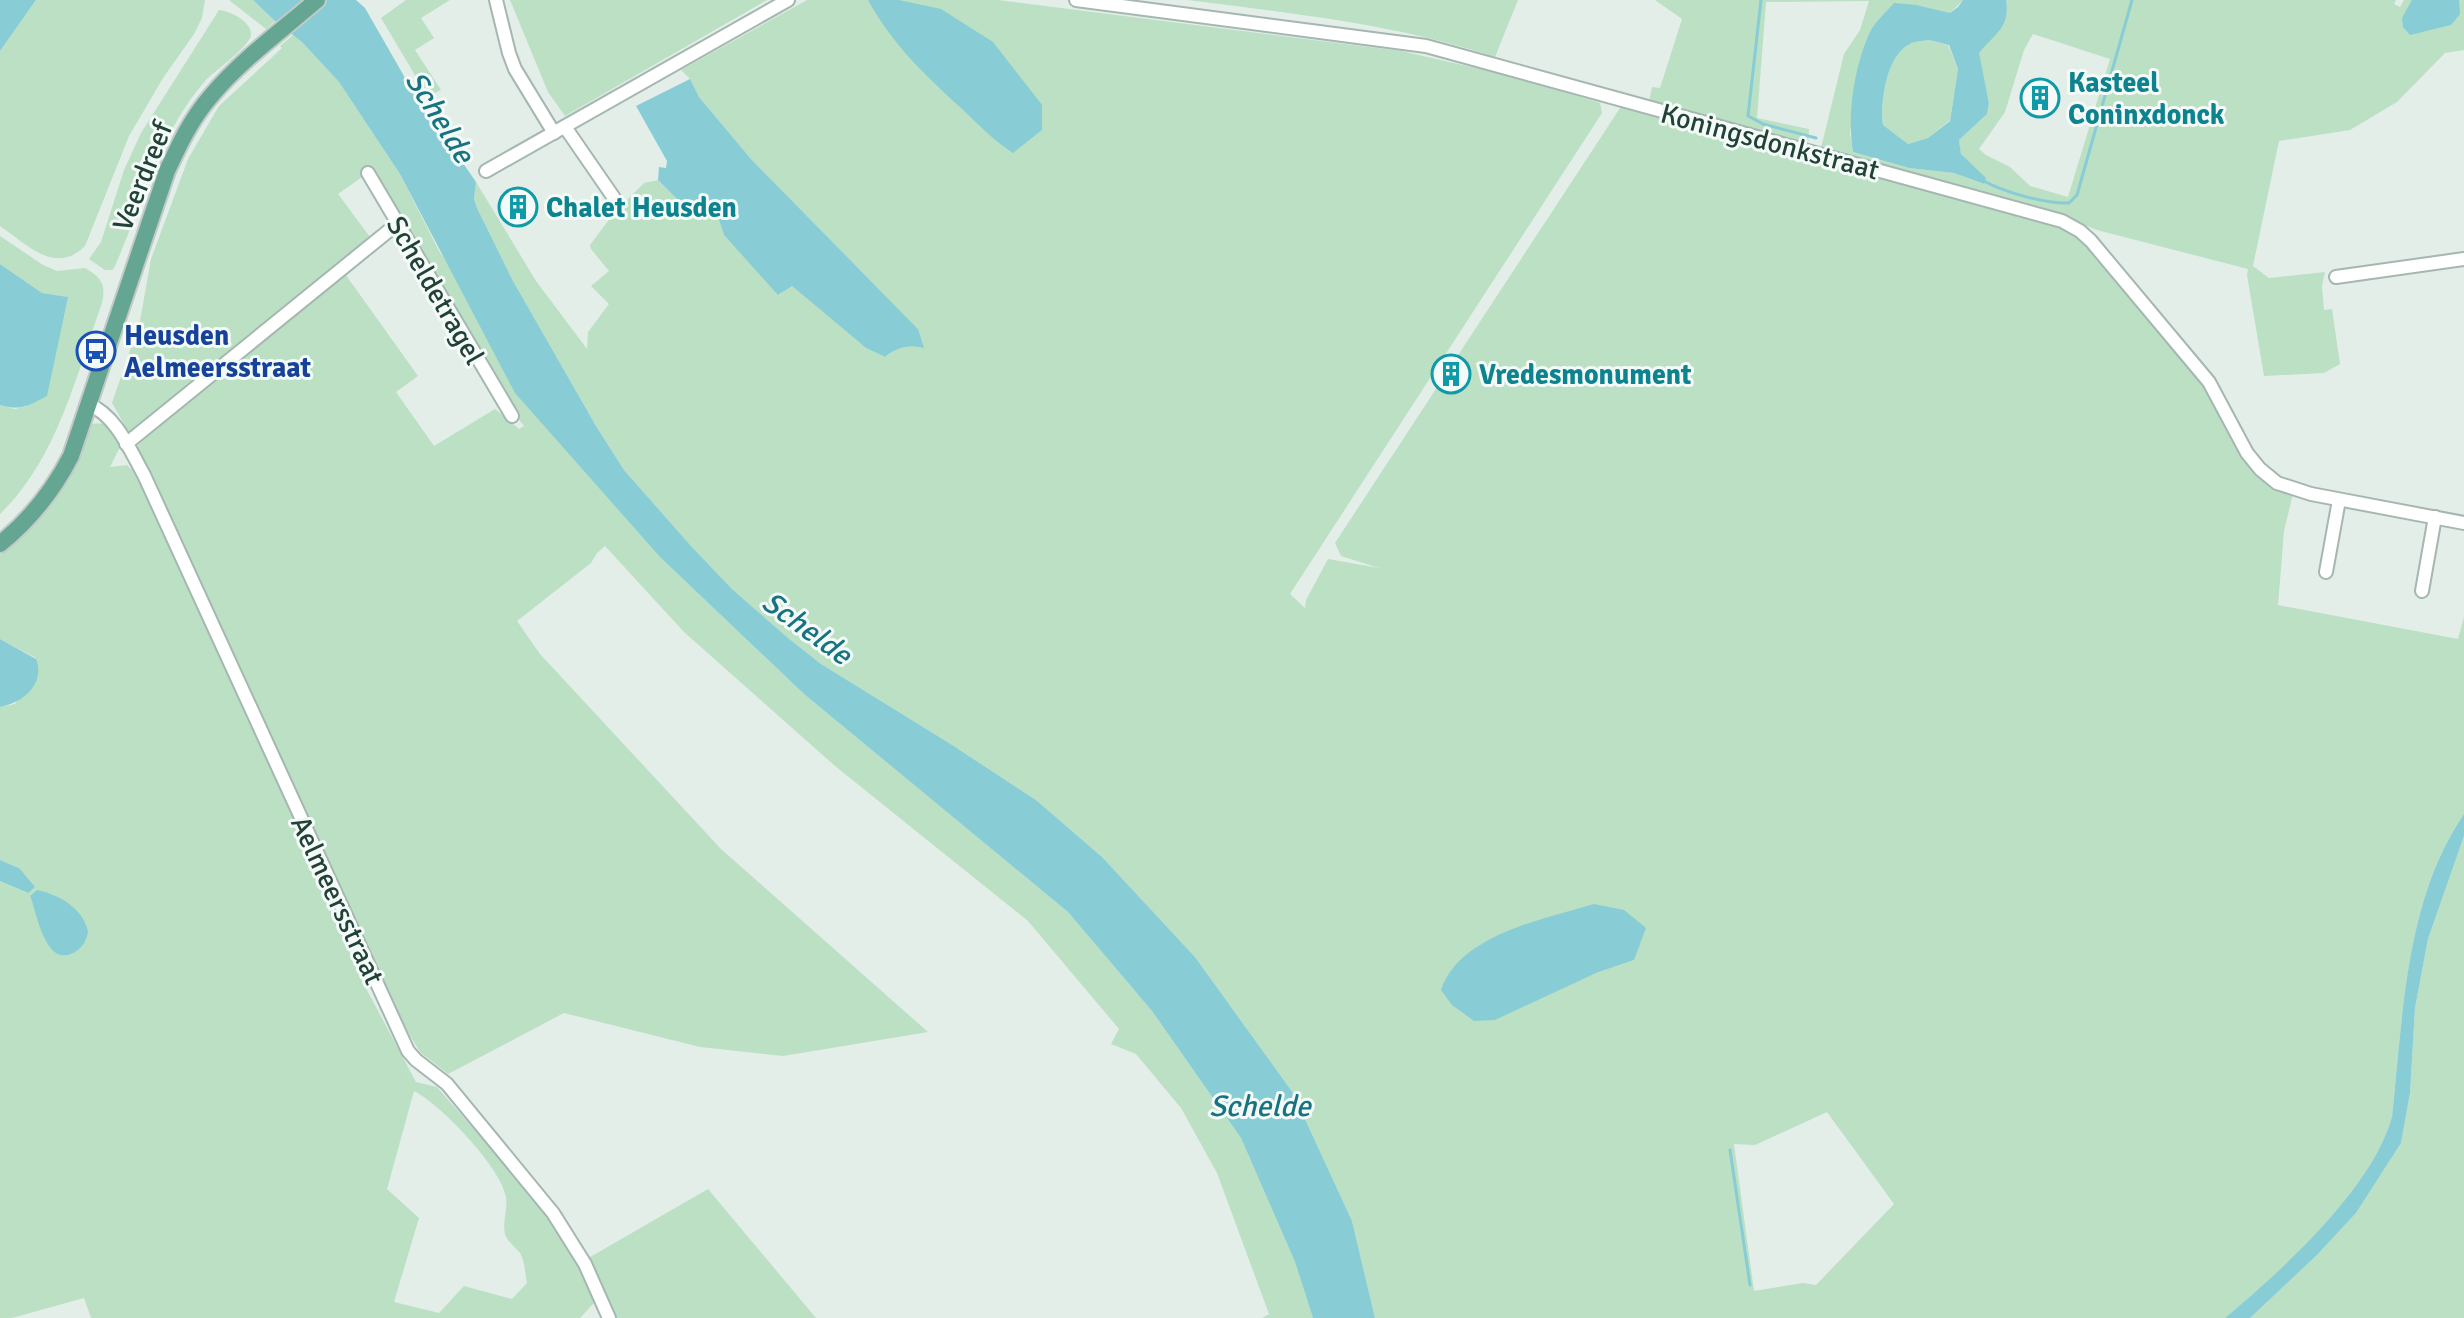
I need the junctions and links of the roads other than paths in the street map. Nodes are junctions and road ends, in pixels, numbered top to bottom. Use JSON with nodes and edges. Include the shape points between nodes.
{"nodes":[{"id":1,"x":496,"y":0,"type":"edge"},
{"id":2,"x":1076,"y":0,"type":"edge"},
{"id":3,"x":784,"y":2,"type":"edge"},
{"id":4,"x":312,"y":4,"type":"edge"},
{"id":5,"x":559,"y":130,"type":"junction"},
{"id":6,"x":486,"y":171,"type":"dead end"},
{"id":7,"x":368,"y":173,"type":"dead end"},
{"id":8,"x":614,"y":198,"type":"dead end"},
{"id":9,"x":397,"y":224,"type":"junction"},
{"id":10,"x":2464,"y":259,"type":"edge"},
{"id":11,"x":2336,"y":277,"type":"dead end"},
{"id":12,"x":88,"y":404,"type":"junction"},
{"id":13,"x":508,"y":411,"type":"dead end"},
{"id":14,"x":80,"y":428,"type":"junction"},
{"id":15,"x":126,"y":444,"type":"junction"},
{"id":16,"x":2339,"y":500,"type":"junction"},
{"id":17,"x":2435,"y":517,"type":"junction"},
{"id":18,"x":2464,"y":523,"type":"edge"},
{"id":19,"x":0,"y":530,"type":"edge"},
{"id":20,"x":0,"y":544,"type":"edge"},
{"id":21,"x":2326,"y":572,"type":"dead end"},
{"id":22,"x":2422,"y":591,"type":"dead end"},
{"id":23,"x":609,"y":1318,"type":"edge"}],
"edges":[{"from":1,"to":5,"type":"street","via":[[515,69]]},
{"from":2,"to":16,"type":"street","name":"Koningsdonkstraat","via":[[1426,46],[2062,221],[2091,241],[2194,364],[2260,469],[2277,483]]},
{"from":3,"to":5,"type":"street"},
{"from":4,"to":12,"type":"main road","name":"Veerdreef","via":[[210,97],[181,140]]},
{"from":5,"to":6,"type":"street"},
{"from":5,"to":8,"type":"street"},
{"from":7,"to":9,"type":"street","name":"Scheldetragel"},
{"from":9,"to":13,"type":"street","name":"Scheldetragel"},
{"from":9,"to":15,"type":"street"},
{"from":10,"to":11,"type":"street"},
{"from":12,"to":14,"type":"main road","name":"Veerdreef"},
{"from":12,"to":15,"type":"street","via":[[105,413]]},
{"from":14,"to":19,"type":"main road","name":"Veerdreef","via":[[37,493]]},
{"from":14,"to":20,"type":"main road","name":"Veerdreef","via":[[46,499]]},
{"from":15,"to":23,"type":"street","name":"Aelmeersstraat","via":[[401,1037],[416,1060],[447,1084],[553,1213],[585,1264]]},
{"from":16,"to":17,"type":"street","name":"Koningsdonkstraat"},
{"from":16,"to":21,"type":"street"},
{"from":17,"to":18,"type":"street","name":"Koningsdonkstraat"},
{"from":17,"to":22,"type":"street"}]}
